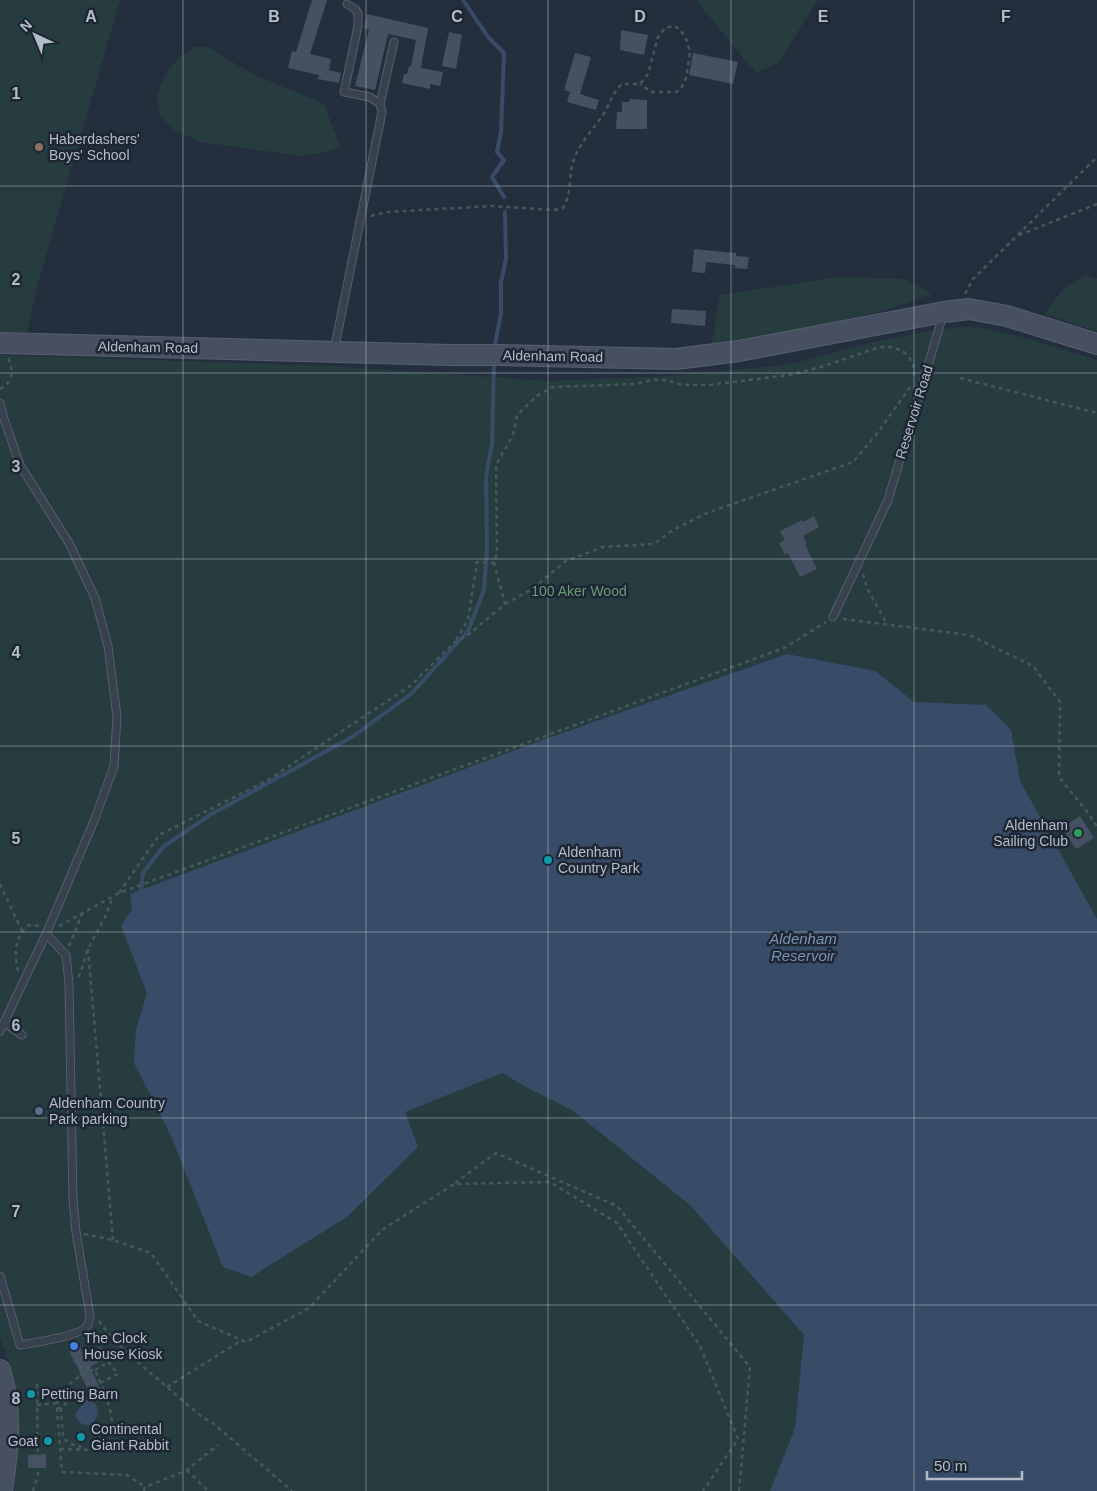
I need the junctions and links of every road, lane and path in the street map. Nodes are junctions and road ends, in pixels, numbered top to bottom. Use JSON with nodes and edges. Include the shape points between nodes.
{"nodes":[{"id":1,"x":347,"y":4,"type":"dead end"},
{"id":2,"x":394,"y":42,"type":"dead end"},
{"id":3,"x":640,"y":84,"type":"junction"},
{"id":4,"x":380,"y":104,"type":"junction"},
{"id":5,"x":1097,"y":157,"type":"edge"},
{"id":6,"x":1097,"y":204,"type":"edge"},
{"id":7,"x":358,"y":228,"type":"junction"},
{"id":8,"x":1017,"y":235,"type":"junction"},
{"id":9,"x":961,"y":300,"type":"dead end"},
{"id":10,"x":943,"y":318,"type":"junction"},
{"id":11,"x":1097,"y":344,"type":"edge"},
{"id":12,"x":2,"y":349,"type":"edge"},
{"id":13,"x":334,"y":351,"type":"junction"},
{"id":14,"x":960,"y":378,"type":"dead end"},
{"id":15,"x":0,"y":389,"type":"edge"},
{"id":16,"x":0,"y":403,"type":"edge"},
{"id":17,"x":1097,"y":414,"type":"edge"},
{"id":18,"x":859,"y":561,"type":"junction"},
{"id":19,"x":494,"y":563,"type":"junction"},
{"id":20,"x":505,"y":604,"type":"junction"},
{"id":21,"x":833,"y":617,"type":"junction"},
{"id":22,"x":887,"y":624,"type":"junction"},
{"id":23,"x":455,"y":642,"type":"junction"},
{"id":24,"x":1097,"y":827,"type":"edge"},
{"id":25,"x":0,"y":884,"type":"edge"},
{"id":26,"x":119,"y":893,"type":"junction"},
{"id":27,"x":114,"y":896,"type":"junction"},
{"id":28,"x":82,"y":913,"type":"junction"},
{"id":29,"x":22,"y":931,"type":"junction"},
{"id":30,"x":47,"y":931,"type":"junction"},
{"id":31,"x":88,"y":949,"type":"junction"},
{"id":32,"x":66,"y":955,"type":"junction"},
{"id":33,"x":68,"y":980,"type":"junction"},
{"id":34,"x":21,"y":987,"type":"junction"},
{"id":35,"x":5,"y":1023,"type":"junction"},
{"id":36,"x":0,"y":1031,"type":"edge"},
{"id":37,"x":22,"y":1035,"type":"dead end"},
{"id":38,"x":454,"y":1184,"type":"junction"},
{"id":39,"x":76,"y":1232,"type":"junction"},
{"id":40,"x":113,"y":1240,"type":"junction"},
{"id":41,"x":0,"y":1276,"type":"edge"},
{"id":42,"x":89,"y":1306,"type":"junction"},
{"id":43,"x":87,"y":1327,"type":"junction"},
{"id":44,"x":242,"y":1340,"type":"junction"},
{"id":45,"x":100,"y":1348,"type":"junction"},
{"id":46,"x":104,"y":1356,"type":"junction"},
{"id":47,"x":135,"y":1358,"type":"junction"},
{"id":48,"x":88,"y":1364,"type":"dead end"},
{"id":49,"x":0,"y":1370,"type":"edge"},
{"id":50,"x":95,"y":1370,"type":"junction"},
{"id":51,"x":87,"y":1371,"type":"junction"},
{"id":52,"x":82,"y":1376,"type":"junction"},
{"id":53,"x":37,"y":1382,"type":"dead end"},
{"id":54,"x":100,"y":1383,"type":"junction"},
{"id":55,"x":167,"y":1387,"type":"junction"},
{"id":56,"x":63,"y":1391,"type":"junction"},
{"id":57,"x":57,"y":1403,"type":"junction"},
{"id":58,"x":37,"y":1405,"type":"junction"},
{"id":59,"x":57,"y":1408,"type":"junction"},
{"id":60,"x":61,"y":1408,"type":"junction"},
{"id":61,"x":218,"y":1445,"type":"dead end"},
{"id":62,"x":60,"y":1449,"type":"junction"},
{"id":63,"x":80,"y":1449,"type":"junction"},
{"id":64,"x":187,"y":1470,"type":"junction"},
{"id":65,"x":144,"y":1489,"type":"edge"},
{"id":66,"x":2,"y":1491,"type":"edge"},
{"id":67,"x":33,"y":1491,"type":"edge"},
{"id":68,"x":208,"y":1491,"type":"edge"},
{"id":69,"x":292,"y":1491,"type":"edge"},
{"id":70,"x":703,"y":1491,"type":"edge"},
{"id":71,"x":739,"y":1491,"type":"edge"}],
"edges":[{"from":1,"to":4,"type":"lane","via":[[358,13],[358,26],[344,92],[370,97]]},
{"from":2,"to":4,"type":"lane"},
{"from":3,"to":3,"type":"path","via":[[648,74],[661,32],[673,26],[680,29],[690,52],[681,88],[676,92],[651,92]]},
{"from":3,"to":7,"type":"path","via":[[622,84],[615,90],[606,110],[582,142],[574,160],[569,198],[564,208],[492,206],[387,212],[366,217]]},
{"from":4,"to":7,"type":"lane","via":[[382,112]]},
{"from":5,"to":8,"type":"path"},
{"from":6,"to":8,"type":"path"},
{"from":7,"to":13,"type":"lane"},
{"from":8,"to":9,"type":"path","via":[[973,279]]},
{"from":10,"to":11,"type":"street","name":"Aldenham Road","via":[[968,310],[1007,316]]},
{"from":10,"to":13,"type":"street","name":"Aldenham Road","via":[[676,359]]},
{"from":10,"to":18,"type":"lane","name":"Reservoir Road","via":[[888,500]]},
{"from":12,"to":13,"type":"street","name":"Aldenham Road"},
{"from":12,"to":15,"type":"path","via":[[13,371],[9,382]]},
{"from":14,"to":17,"type":"path"},
{"from":16,"to":30,"type":"lane","via":[[20,466],[70,543],[94,598],[108,646],[117,716],[114,766]]},
{"from":18,"to":21,"type":"lane","name":"Reservoir Road"},
{"from":18,"to":22,"type":"path","via":[[868,590]]},
{"from":19,"to":20,"type":"path"},
{"from":19,"to":20,"type":"path","via":[[497,553],[496,465],[513,435],[517,414],[538,395],[553,387],[635,384],[652,380],[710,385],[821,368],[880,347],[903,351],[910,359],[914,369],[912,386],[853,462],[707,513],[654,544],[603,547],[566,561],[532,589]]},
{"from":19,"to":23,"type":"path","via":[[477,562],[468,620]]},
{"from":20,"to":23,"type":"path"},
{"from":21,"to":22,"type":"path"},
{"from":21,"to":26,"type":"path","via":[[784,648]]},
{"from":22,"to":24,"type":"path","via":[[969,635],[1033,666],[1060,702],[1059,777]]},
{"from":23,"to":26,"type":"path","via":[[410,686],[276,775],[159,836]]},
{"from":25,"to":29,"type":"path"},
{"from":26,"to":27,"type":"path"},
{"from":27,"to":28,"type":"path"},
{"from":27,"to":31,"type":"path"},
{"from":28,"to":30,"type":"path"},
{"from":28,"to":32,"type":"path"},
{"from":29,"to":30,"type":"path","via":[[29,925]]},
{"from":29,"to":34,"type":"path","via":[[18,936],[16,964]]},
{"from":30,"to":32,"type":"lane"},
{"from":30,"to":34,"type":"lane"},
{"from":31,"to":33,"type":"path","via":[[79,976]]},
{"from":31,"to":40,"type":"path"},
{"from":32,"to":33,"type":"lane"},
{"from":33,"to":39,"type":"lane"},
{"from":34,"to":35,"type":"lane"},
{"from":35,"to":36,"type":"lane"},
{"from":35,"to":37,"type":"lane"},
{"from":38,"to":44,"type":"path","via":[[382,1230],[309,1308],[246,1342]]},
{"from":38,"to":70,"type":"path","via":[[550,1182],[617,1223],[700,1346],[738,1439]]},
{"from":38,"to":71,"type":"path","via":[[496,1153],[616,1206],[750,1367]]},
{"from":39,"to":40,"type":"path"},
{"from":39,"to":42,"type":"lane"},
{"from":40,"to":44,"type":"path","via":[[151,1253],[198,1321]]},
{"from":41,"to":43,"type":"lane","via":[[20,1345],[58,1338]]},
{"from":42,"to":43,"type":"lane"},
{"from":42,"to":47,"type":"path","via":[[112,1338]]},
{"from":43,"to":45,"type":"path"},
{"from":44,"to":55,"type":"path"},
{"from":45,"to":46,"type":"path"},
{"from":45,"to":52,"type":"path","via":[[90,1357],[84,1354],[79,1362]]},
{"from":46,"to":47,"type":"path"},
{"from":46,"to":50,"type":"path","via":[[101,1358],[104,1365]]},
{"from":46,"to":54,"type":"path","via":[[118,1374]]},
{"from":47,"to":55,"type":"path"},
{"from":48,"to":51,"type":"path"},
{"from":49,"to":66,"type":"street","via":[[8,1410]]},
{"from":50,"to":51,"type":"path"},
{"from":50,"to":54,"type":"path"},
{"from":51,"to":52,"type":"path"},
{"from":52,"to":56,"type":"path"},
{"from":53,"to":58,"type":"path"},
{"from":54,"to":63,"type":"path","via":[[110,1410],[109,1440],[99,1450]]},
{"from":55,"to":69,"type":"path"},
{"from":56,"to":57,"type":"path"},
{"from":56,"to":60,"type":"path","via":[[72,1398]]},
{"from":57,"to":58,"type":"path"},
{"from":57,"to":59,"type":"path"},
{"from":58,"to":67,"type":"path","via":[[38,1475]]},
{"from":59,"to":60,"type":"path"},
{"from":59,"to":62,"type":"path"},
{"from":60,"to":63,"type":"path","via":[[63,1438],[80,1446]]},
{"from":61,"to":64,"type":"path"},
{"from":62,"to":63,"type":"path"},
{"from":62,"to":65,"type":"path","via":[[62,1472],[127,1475]]},
{"from":64,"to":65,"type":"path"},
{"from":64,"to":68,"type":"path"}]}
